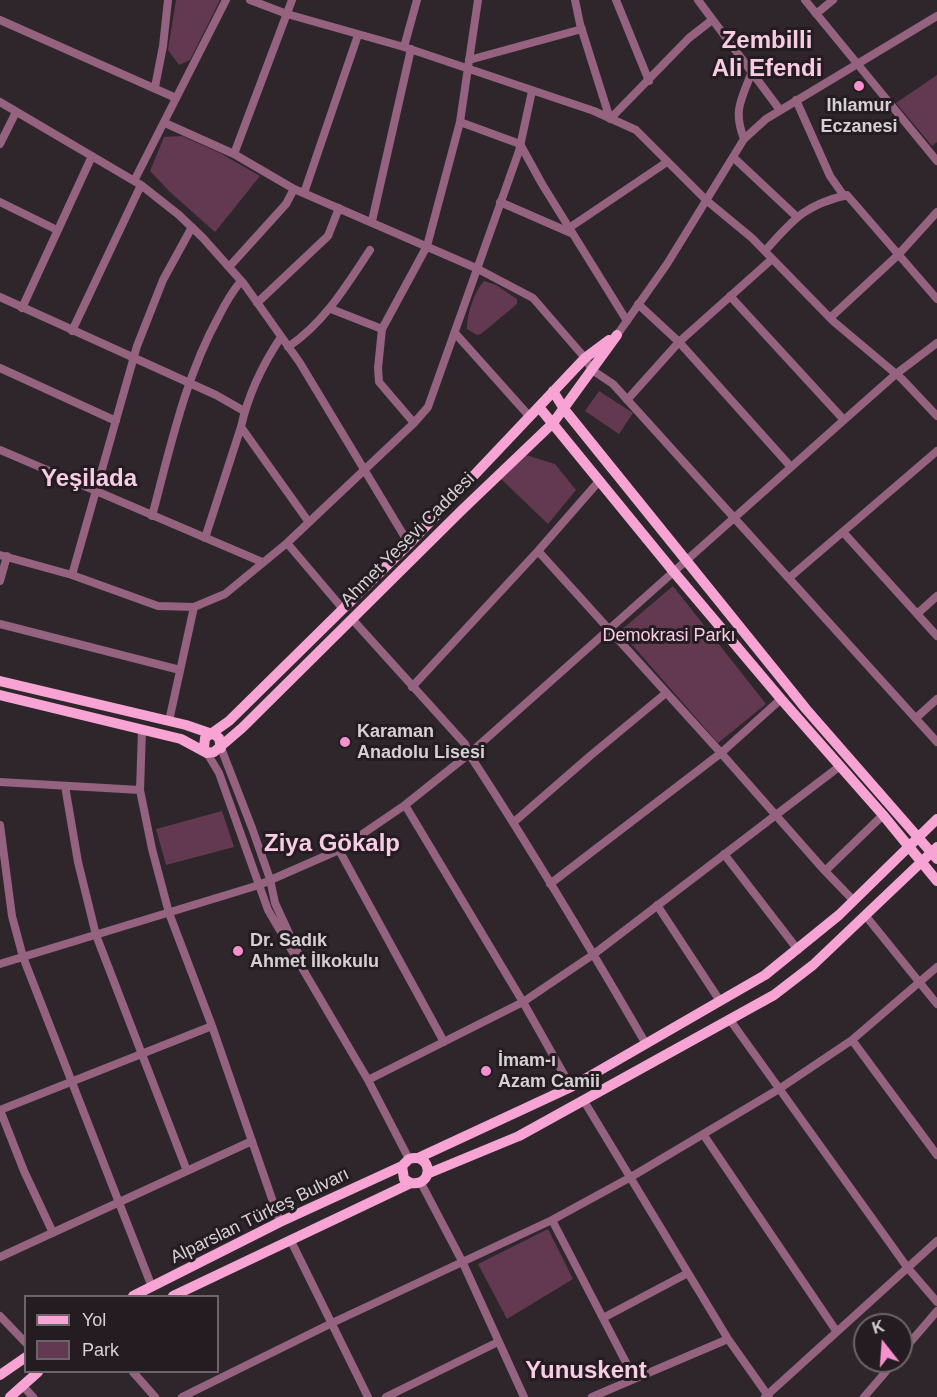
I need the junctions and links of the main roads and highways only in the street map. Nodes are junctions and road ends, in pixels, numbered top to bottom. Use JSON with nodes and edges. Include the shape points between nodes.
{"nodes":[{"id":1,"x":553,"y":391,"type":"junction"},
{"id":2,"x":539,"y":406,"type":"junction"},
{"id":3,"x":564,"y":409,"type":"junction"},
{"id":4,"x":553,"y":423,"type":"junction"},
{"id":5,"x":0,"y":681,"type":"edge"},
{"id":6,"x":0,"y":695,"type":"edge"},
{"id":7,"x":210,"y":734,"type":"junction"},
{"id":8,"x":221,"y":748,"type":"junction"},
{"id":9,"x":207,"y":753,"type":"junction"},
{"id":10,"x":937,"y":819,"type":"edge"},
{"id":11,"x":918,"y":837,"type":"junction"},
{"id":12,"x":908,"y":846,"type":"junction"},
{"id":13,"x":935,"y":853,"type":"edge"},
{"id":14,"x":921,"y":862,"type":"junction"},
{"id":15,"x":937,"y":881,"type":"edge"},
{"id":16,"x":410,"y":1161,"type":"junction"},
{"id":17,"x":420,"y":1180,"type":"junction"},
{"id":18,"x":135,"y":1295,"type":"edge"},
{"id":19,"x":175,"y":1295,"type":"edge"},
{"id":20,"x":24,"y":1358,"type":"edge"},
{"id":21,"x":0,"y":1366,"type":"edge"},
{"id":22,"x":12,"y":1366,"type":"junction"},
{"id":23,"x":36,"y":1373,"type":"edge"},
{"id":24,"x":0,"y":1375,"type":"edge"},
{"id":25,"x":10,"y":1397,"type":"edge"}],
"edges":[{"from":1,"to":2,"type":"main road","name":"Ahmet Yesevi Caddesi"},
{"from":1,"to":3,"type":"main road"},
{"from":1,"to":3,"type":"main road","name":"Ahmet Yesevi Caddesi","via":[[585,358],[617,335]]},
{"from":2,"to":4,"type":"main road"},
{"from":2,"to":7,"type":"main road","name":"Ahmet Yesevi Caddesi","via":[[344,609],[229,721]]},
{"from":3,"to":4,"type":"main road","name":"Ahmet Yesevi Caddesi"},
{"from":3,"to":11,"type":"main road","via":[[806,709]]},
{"from":4,"to":8,"type":"main road","name":"Ahmet Yesevi Caddesi"},
{"from":4,"to":12,"type":"main road","via":[[673,571]]},
{"from":5,"to":7,"type":"main road"},
{"from":6,"to":9,"type":"main road","via":[[181,739]]},
{"from":7,"to":8,"type":"main road","via":[[219,738]]},
{"from":7,"to":9,"type":"main road","via":[[203,742]]},
{"from":8,"to":9,"type":"main road","name":"Ahmet Yesevi Caddesi"},
{"from":10,"to":11,"type":"main road","name":"Alparslan Türkeş Bulvarı"},
{"from":11,"to":12,"type":"main road","name":"Alparslan Türkeş Bulvarı"},
{"from":11,"to":13,"type":"main road"},
{"from":12,"to":14,"type":"main road"},
{"from":12,"to":16,"type":"main road","name":"Alparslan Türkeş Bulvarı","via":[[854,901],[765,975],[571,1087]]},
{"from":13,"to":14,"type":"main road","name":"Alparslan Türkeş Bulvarı"},
{"from":14,"to":15,"type":"main road"},
{"from":14,"to":17,"type":"main road","name":"Alparslan Türkeş Bulvarı","via":[[813,965],[774,995],[519,1136]]},
{"from":16,"to":17,"type":"main road","via":[[427,1166]]},
{"from":16,"to":17,"type":"main road","via":[[404,1179]]},
{"from":16,"to":18,"type":"main road","name":"Alparslan Türkeş Bulvarı"},
{"from":17,"to":19,"type":"main road","name":"Alparslan Türkeş Bulvarı"},
{"from":20,"to":22,"type":"main road"},
{"from":21,"to":22,"type":"main road"},
{"from":22,"to":24,"type":"main road"},
{"from":23,"to":25,"type":"main road"}]}
